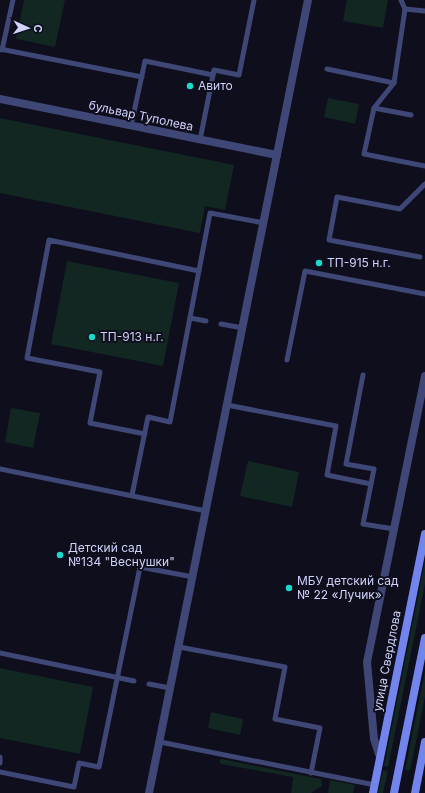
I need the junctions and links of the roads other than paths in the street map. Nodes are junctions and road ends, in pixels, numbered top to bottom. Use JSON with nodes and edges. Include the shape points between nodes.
{"nodes":[{"id":1,"x":12,"y":0,"type":"edge"},
{"id":2,"x":254,"y":0,"type":"edge"},
{"id":3,"x":308,"y":0,"type":"edge"},
{"id":4,"x":401,"y":0,"type":"edge"},
{"id":5,"x":405,"y":9,"type":"junction"},
{"id":6,"x":425,"y":11,"type":"edge"},
{"id":7,"x":1,"y":49,"type":"edge"},
{"id":8,"x":327,"y":69,"type":"dead end"},
{"id":9,"x":213,"y":76,"type":"junction"},
{"id":10,"x":142,"y":77,"type":"junction"},
{"id":11,"x":394,"y":83,"type":"junction"},
{"id":12,"x":0,"y":99,"type":"edge"},
{"id":13,"x":374,"y":108,"type":"junction"},
{"id":14,"x":411,"y":115,"type":"dead end"},
{"id":15,"x":131,"y":126,"type":"junction"},
{"id":16,"x":200,"y":140,"type":"junction"},
{"id":17,"x":277,"y":155,"type":"junction"},
{"id":18,"x":425,"y":166,"type":"edge"},
{"id":19,"x":425,"y":184,"type":"edge"},
{"id":20,"x":264,"y":223,"type":"junction"},
{"id":21,"x":420,"y":257,"type":"dead end"},
{"id":22,"x":199,"y":271,"type":"junction"},
{"id":23,"x":425,"y":294,"type":"edge"},
{"id":24,"x":190,"y":318,"type":"junction"},
{"id":25,"x":206,"y":321,"type":"dead end"},
{"id":26,"x":221,"y":324,"type":"dead end"},
{"id":27,"x":243,"y":328,"type":"junction"},
{"id":28,"x":286,"y":360,"type":"dead end"},
{"id":29,"x":363,"y":375,"type":"dead end"},
{"id":30,"x":425,"y":376,"type":"edge"},
{"id":31,"x":227,"y":405,"type":"junction"},
{"id":32,"x":145,"y":434,"type":"junction"},
{"id":33,"x":0,"y":469,"type":"edge"},
{"id":34,"x":371,"y":484,"type":"junction"},
{"id":35,"x":132,"y":495,"type":"junction"},
{"id":36,"x":206,"y":510,"type":"junction"},
{"id":37,"x":394,"y":529,"type":"junction"},
{"id":38,"x":425,"y":534,"type":"edge"},
{"id":39,"x":193,"y":577,"type":"junction"},
{"id":40,"x":425,"y":638,"type":"edge"},
{"id":41,"x":179,"y":647,"type":"junction"},
{"id":42,"x":0,"y":653,"type":"edge"},
{"id":43,"x":117,"y":678,"type":"junction"},
{"id":44,"x":134,"y":681,"type":"dead end"},
{"id":45,"x":149,"y":684,"type":"dead end"},
{"id":46,"x":170,"y":688,"type":"junction"},
{"id":47,"x":160,"y":742,"type":"junction"},
{"id":48,"x":425,"y":742,"type":"edge"},
{"id":49,"x":0,"y":757,"type":"edge"},
{"id":50,"x":380,"y":757,"type":"junction"},
{"id":51,"x":425,"y":760,"type":"edge"},
{"id":52,"x":0,"y":763,"type":"edge"},
{"id":53,"x":420,"y":768,"type":"junction"},
{"id":54,"x":0,"y":772,"type":"edge"},
{"id":55,"x":311,"y":772,"type":"junction"},
{"id":56,"x":374,"y":789,"type":"edge"},
{"id":57,"x":150,"y":793,"type":"edge"},
{"id":58,"x":394,"y":793,"type":"edge"},
{"id":59,"x":415,"y":793,"type":"edge"}],
"edges":[{"from":1,"to":7,"type":"lane"},
{"from":2,"to":9,"type":"lane","via":[[239,74],[214,70]]},
{"from":3,"to":17,"type":"street"},
{"from":4,"to":5,"type":"lane"},
{"from":5,"to":6,"type":"lane"},
{"from":5,"to":11,"type":"lane"},
{"from":7,"to":10,"type":"lane"},
{"from":8,"to":11,"type":"lane"},
{"from":9,"to":10,"type":"lane","via":[[145,61]]},
{"from":9,"to":16,"type":"lane"},
{"from":10,"to":15,"type":"lane"},
{"from":11,"to":13,"type":"lane"},
{"from":12,"to":15,"type":"street","name":"бульвар Туполева"},
{"from":13,"to":14,"type":"lane"},
{"from":13,"to":18,"type":"lane","via":[[364,154]]},
{"from":15,"to":16,"type":"street","name":"бульвар Туполева"},
{"from":16,"to":17,"type":"street","name":"бульвар Туполева"},
{"from":17,"to":20,"type":"street"},
{"from":19,"to":21,"type":"lane","via":[[400,209],[337,197],[329,240]]},
{"from":20,"to":22,"type":"lane","via":[[210,213]]},
{"from":20,"to":27,"type":"street"},
{"from":22,"to":24,"type":"lane"},
{"from":22,"to":32,"type":"lane","via":[[49,240],[27,358],[100,372],[90,423]]},
{"from":23,"to":28,"type":"lane","via":[[305,271]]},
{"from":24,"to":25,"type":"lane"},
{"from":24,"to":32,"type":"lane","via":[[170,422],[148,417]]},
{"from":26,"to":27,"type":"lane"},
{"from":27,"to":31,"type":"street"},
{"from":29,"to":34,"type":"lane","via":[[346,464],[374,469]]},
{"from":30,"to":37,"type":"street"},
{"from":31,"to":34,"type":"lane","via":[[336,426],[327,475]]},
{"from":31,"to":36,"type":"street"},
{"from":32,"to":35,"type":"lane"},
{"from":33,"to":35,"type":"lane"},
{"from":34,"to":37,"type":"lane","via":[[363,524]]},
{"from":35,"to":36,"type":"lane"},
{"from":36,"to":39,"type":"street"},
{"from":37,"to":50,"type":"street","via":[[368,662],[374,738]]},
{"from":38,"to":50,"type":"main road","name":"улица Свердлова"},
{"from":39,"to":41,"type":"street"},
{"from":39,"to":43,"type":"lane","via":[[140,567]]},
{"from":40,"to":58,"type":"main road"},
{"from":41,"to":46,"type":"street"},
{"from":41,"to":55,"type":"lane","via":[[285,667],[275,719],[320,728]]},
{"from":42,"to":43,"type":"lane"},
{"from":43,"to":44,"type":"lane"},
{"from":43,"to":54,"type":"lane","via":[[99,767],[79,763],[74,787]]},
{"from":45,"to":46,"type":"lane"},
{"from":46,"to":47,"type":"street"},
{"from":47,"to":55,"type":"lane"},
{"from":47,"to":57,"type":"street"},
{"from":48,"to":53,"type":"main road"},
{"from":49,"to":52,"type":"lane"},
{"from":50,"to":56,"type":"main road","name":"улица Свердлова"},
{"from":51,"to":53,"type":"street"},
{"from":53,"to":59,"type":"main road"},
{"from":55,"to":56,"type":"lane"}]}
